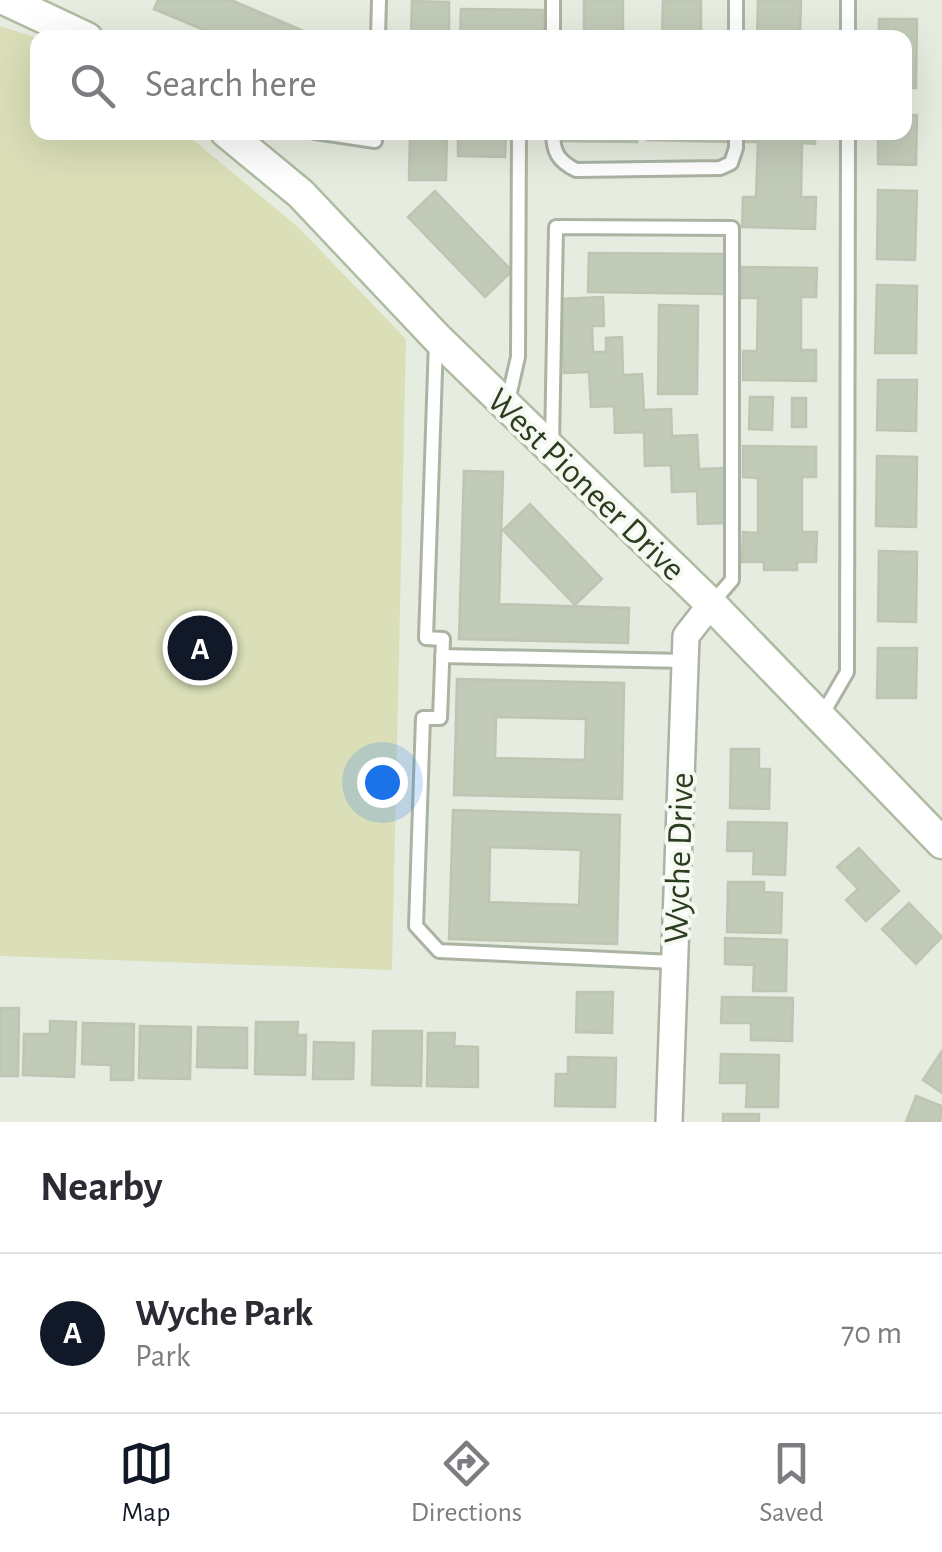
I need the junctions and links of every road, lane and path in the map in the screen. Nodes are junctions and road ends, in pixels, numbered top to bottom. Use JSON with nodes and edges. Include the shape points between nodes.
{"nodes":[{"id":1,"x":6,"y":0,"type":"edge"},
{"id":2,"x":379,"y":0,"type":"edge"},
{"id":3,"x":553,"y":0,"type":"edge"},
{"id":4,"x":736,"y":0,"type":"edge"},
{"id":5,"x":848,"y":0,"type":"edge"},
{"id":6,"x":70,"y":30,"type":"edge"},
{"id":7,"x":378,"y":30,"type":"edge"},
{"id":8,"x":553,"y":30,"type":"edge"},
{"id":9,"x":736,"y":30,"type":"edge"},
{"id":10,"x":848,"y":30,"type":"edge"},
{"id":11,"x":236,"y":140,"type":"edge"},
{"id":12,"x":519,"y":140,"type":"edge"},
{"id":13,"x":554,"y":140,"type":"edge"},
{"id":14,"x":736,"y":140,"type":"edge"},
{"id":15,"x":848,"y":140,"type":"edge"},
{"id":16,"x":436,"y":338,"type":"junction"},
{"id":17,"x":507,"y":407,"type":"junction"},
{"id":18,"x":552,"y":450,"type":"junction"},
{"id":19,"x":711,"y":604,"type":"junction"},
{"id":20,"x":442,"y":656,"type":"junction"},
{"id":21,"x":684,"y":661,"type":"junction"},
{"id":22,"x":820,"y":717,"type":"junction"},
{"id":23,"x":942,"y":842,"type":"edge"},
{"id":24,"x":674,"y":962,"type":"junction"},
{"id":25,"x":669,"y":1122,"type":"edge"}],
"edges":[{"from":1,"to":6,"type":"main road"},
{"from":2,"to":7,"type":"lane"},
{"from":3,"to":8,"type":"lane"},
{"from":4,"to":9,"type":"lane"},
{"from":5,"to":10,"type":"lane"},
{"from":11,"to":16,"type":"main road","name":"West Pioneer Drive","via":[[301,194]]},
{"from":12,"to":17,"type":"lane","via":[[518,357]]},
{"from":13,"to":14,"type":"lane","via":[[556,154],[576,170],[720,168],[731,162]]},
{"from":15,"to":22,"type":"lane","via":[[848,659]]},
{"from":16,"to":17,"type":"main road","name":"West Pioneer Drive"},
{"from":16,"to":20,"type":"lane","via":[[426,638],[443,639]]},
{"from":17,"to":18,"type":"main road","name":"West Pioneer Drive"},
{"from":18,"to":19,"type":"main road","name":"West Pioneer Drive"},
{"from":18,"to":19,"type":"lane","via":[[556,227],[732,228],[732,580]]},
{"from":19,"to":21,"type":"street","name":"Wyche Drive","via":[[686,636]]},
{"from":19,"to":22,"type":"main road","name":"West Pioneer Drive"},
{"from":20,"to":21,"type":"lane"},
{"from":20,"to":24,"type":"lane","via":[[440,718],[424,718],[416,926],[438,951]]},
{"from":21,"to":24,"type":"street","name":"Wyche Drive"},
{"from":22,"to":23,"type":"main road","name":"West Pioneer Drive"},
{"from":24,"to":25,"type":"street","name":"Wyche Drive"}]}
